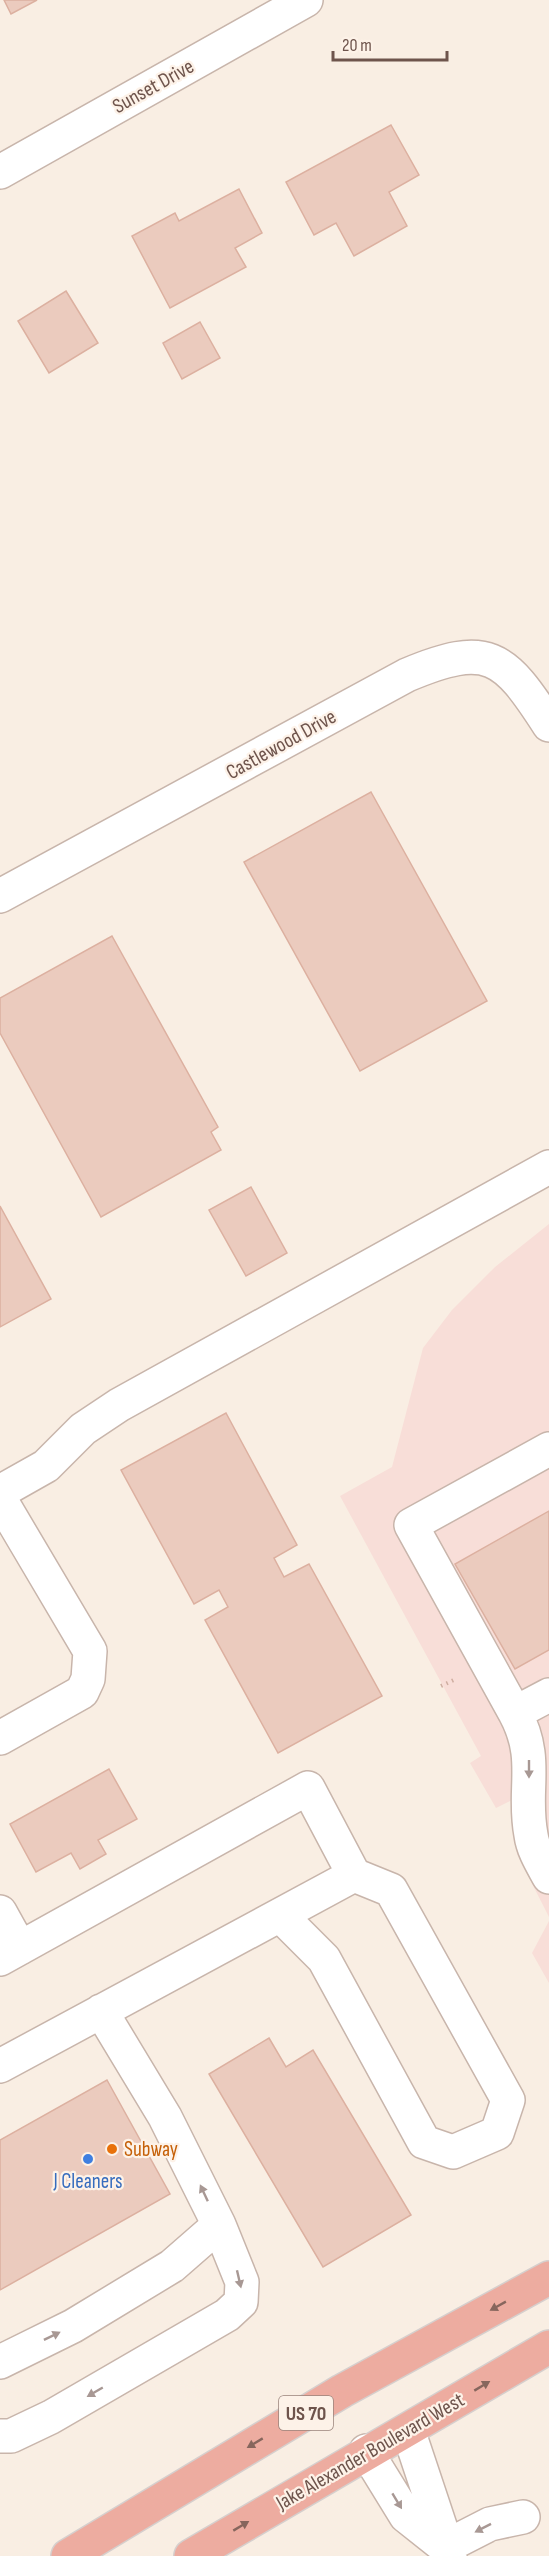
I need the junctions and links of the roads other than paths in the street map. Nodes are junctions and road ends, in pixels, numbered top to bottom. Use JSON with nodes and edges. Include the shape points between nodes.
{"nodes":[{"id":1,"x":306,"y":0,"type":"edge"},
{"id":2,"x":0,"y":172,"type":"edge"},
{"id":3,"x":549,"y":725,"type":"edge"},
{"id":4,"x":0,"y":896,"type":"edge"},
{"id":5,"x":549,"y":1167,"type":"edge"},
{"id":6,"x":549,"y":1449,"type":"edge"},
{"id":7,"x":0,"y":1492,"type":"edge"},
{"id":8,"x":0,"y":1499,"type":"edge"},
{"id":9,"x":549,"y":1695,"type":"edge"},
{"id":10,"x":515,"y":1713,"type":"junction"},
{"id":11,"x":0,"y":1738,"type":"edge"},
{"id":12,"x":549,"y":1801,"type":"edge"},
{"id":13,"x":549,"y":1830,"type":"edge"},
{"id":14,"x":354,"y":1875,"type":"junction"},
{"id":15,"x":549,"y":1877,"type":"edge"},
{"id":16,"x":0,"y":1911,"type":"edge"},
{"id":17,"x":280,"y":1915,"type":"junction"},
{"id":18,"x":10,"y":1954,"type":"edge"},
{"id":19,"x":101,"y":2011,"type":"junction"},
{"id":20,"x":0,"y":2066,"type":"edge"},
{"id":21,"x":219,"y":2225,"type":"junction"},
{"id":22,"x":549,"y":2278,"type":"edge"},
{"id":23,"x":549,"y":2347,"type":"edge"},
{"id":24,"x":0,"y":2362,"type":"edge"},
{"id":25,"x":408,"y":2430,"type":"junction"},
{"id":26,"x":0,"y":2436,"type":"edge"},
{"id":27,"x":366,"y":2451,"type":"junction"},
{"id":28,"x":523,"y":2517,"type":"dead end"},
{"id":29,"x":448,"y":2552,"type":"edge"},
{"id":30,"x":68,"y":2556,"type":"edge"},
{"id":31,"x":191,"y":2556,"type":"edge"}],
"edges":[{"from":1,"to":2,"type":"street","name":"Sunset Drive"},
{"from":3,"to":4,"type":"street","name":"Castlewood Drive","via":[[524,686],[502,664],[472,657],[443,660],[407,675]]},
{"from":5,"to":7,"type":"street","via":[[119,1405],[83,1429],[46,1466]]},
{"from":6,"to":10,"type":"street","via":[[411,1525]]},
{"from":8,"to":11,"type":"street","via":[[90,1651],[88,1679],[82,1692]]},
{"from":9,"to":10,"type":"street"},
{"from":10,"to":15,"type":"street","one_way":true,"via":[[528,1741],[530,1834]]},
{"from":12,"to":13,"type":"street"},
{"from":14,"to":17,"type":"street"},
{"from":14,"to":17,"type":"street","via":[[391,1890],[508,2100],[497,2133],[453,2152],[424,2142],[324,1959]]},
{"from":14,"to":18,"type":"street","via":[[308,1788]]},
{"from":16,"to":18,"type":"street"},
{"from":17,"to":19,"type":"street"},
{"from":19,"to":20,"type":"street"},
{"from":21,"to":19,"type":"street","one_way":true,"via":[[165,2117]]},
{"from":24,"to":21,"type":"street","one_way":true,"via":[[73,2326],[172,2266]]},
{"from":21,"to":26,"type":"street","one_way":true,"via":[[242,2282],[241,2302],[227,2315],[51,2417],[11,2436]]},
{"from":22,"to":30,"type":"highway","number":"US 70","one_way":true,"via":[[342,2391]]},
{"from":25,"to":23,"type":"highway","name":"Jake Alexander Boulevard West","one_way":true},
{"from":25,"to":27,"type":"highway","name":"Jake Alexander Boulevard West"},
{"from":25,"to":29,"type":"street"},
{"from":27,"to":29,"type":"street","one_way":true,"via":[[406,2516]]},
{"from":31,"to":27,"type":"highway","name":"Jake Alexander Boulevard West","one_way":true},
{"from":28,"to":29,"type":"street","one_way":true,"via":[[490,2524]]}]}
